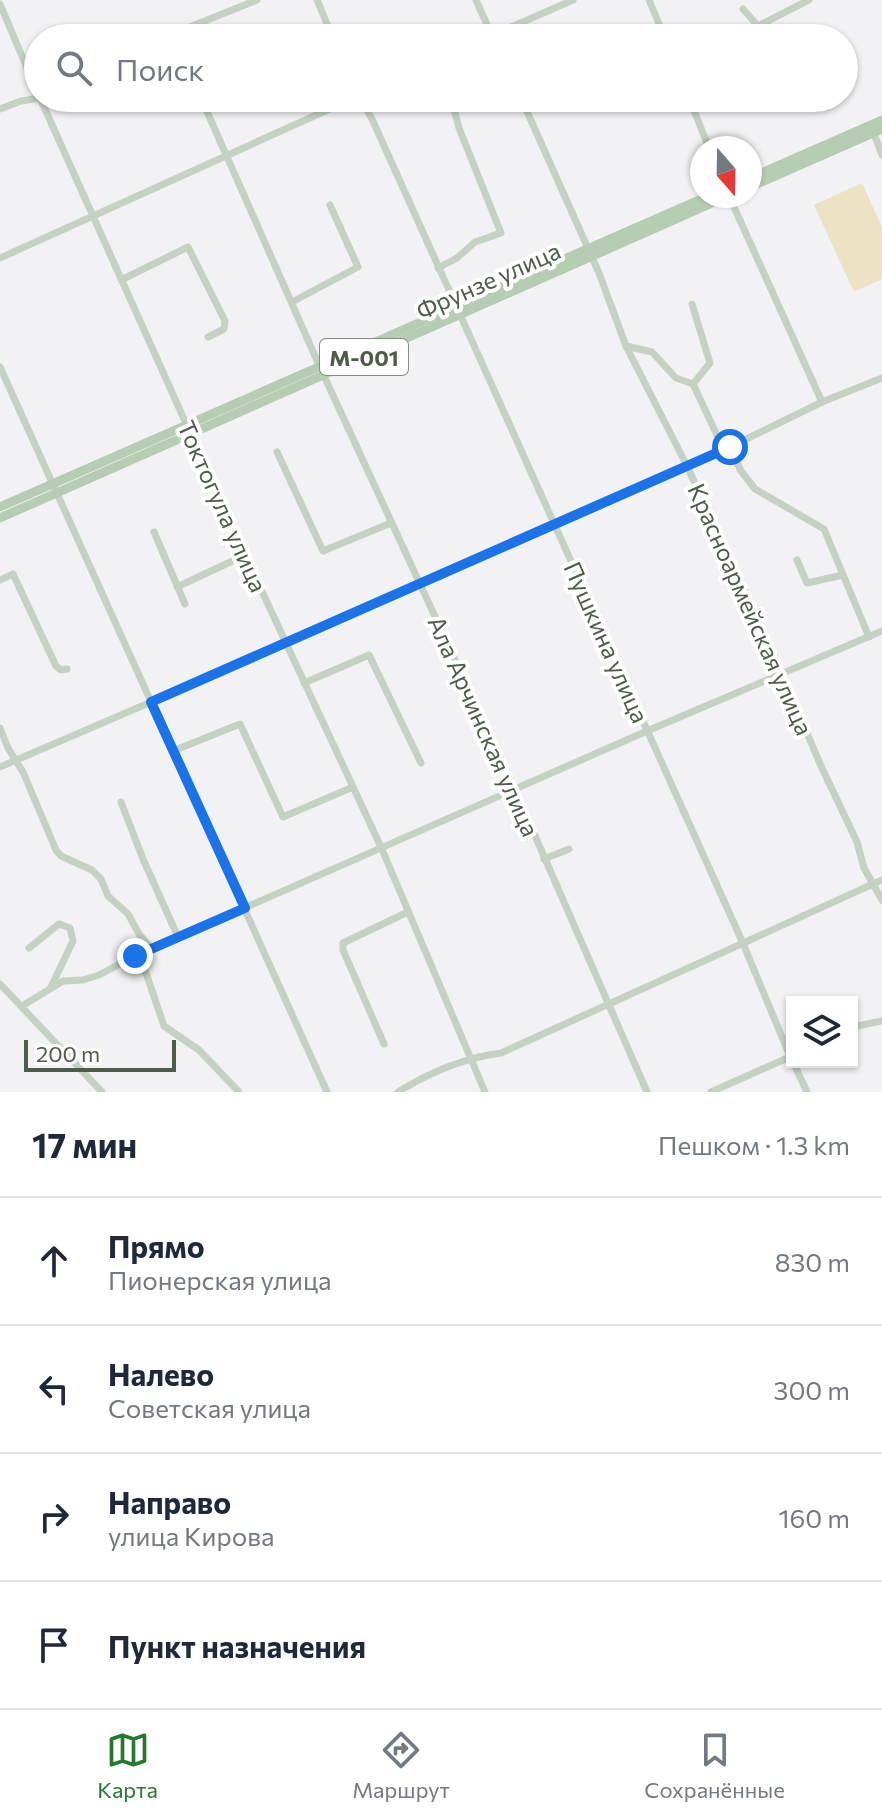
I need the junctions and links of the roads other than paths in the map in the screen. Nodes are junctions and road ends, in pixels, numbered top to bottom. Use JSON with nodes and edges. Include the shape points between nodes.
{"nodes":[{"id":1,"x":257,"y":0,"type":"edge"},
{"id":2,"x":317,"y":0,"type":"edge"},
{"id":3,"x":476,"y":0,"type":"edge"},
{"id":4,"x":573,"y":0,"type":"edge"},
{"id":5,"x":649,"y":0,"type":"edge"},
{"id":6,"x":809,"y":0,"type":"edge"},
{"id":7,"x":0,"y":4,"type":"edge"},
{"id":8,"x":743,"y":9,"type":"dead end"},
{"id":9,"x":203,"y":24,"type":"edge"},
{"id":10,"x":327,"y":24,"type":"edge"},
{"id":11,"x":485,"y":24,"type":"edge"},
{"id":12,"x":519,"y":24,"type":"edge"},
{"id":13,"x":659,"y":24,"type":"edge"},
{"id":14,"x":756,"y":24,"type":"edge"},
{"id":15,"x":762,"y":24,"type":"edge"},
{"id":16,"x":24,"y":61,"type":"edge"},
{"id":17,"x":24,"y":100,"type":"edge"},
{"id":18,"x":0,"y":109,"type":"edge"},
{"id":19,"x":46,"y":112,"type":"edge"},
{"id":20,"x":208,"y":112,"type":"edge"},
{"id":21,"x":326,"y":112,"type":"edge"},
{"id":22,"x":364,"y":112,"type":"edge"},
{"id":23,"x":455,"y":112,"type":"edge"},
{"id":24,"x":527,"y":112,"type":"edge"},
{"id":25,"x":695,"y":112,"type":"edge"},
{"id":26,"x":882,"y":120,"type":"edge"},
{"id":27,"x":875,"y":129,"type":"edge"},
{"id":28,"x":704,"y":136,"type":"edge"},
{"id":29,"x":882,"y":155,"type":"edge"},
{"id":30,"x":228,"y":156,"type":"junction"},
{"id":31,"x":762,"y":173,"type":"edge"},
{"id":32,"x":762,"y":181,"type":"edge"},
{"id":33,"x":330,"y":205,"type":"dead end"},
{"id":34,"x":690,"y":205,"type":"edge"},
{"id":35,"x":699,"y":208,"type":"edge"},
{"id":36,"x":733,"y":208,"type":"edge"},
{"id":37,"x":93,"y":216,"type":"junction"},
{"id":38,"x":590,"y":253,"type":"junction"},
{"id":39,"x":0,"y":258,"type":"edge"},
{"id":40,"x":438,"y":268,"type":"junction"},
{"id":41,"x":121,"y":280,"type":"junction"},
{"id":42,"x":292,"y":302,"type":"junction"},
{"id":43,"x":692,"y":304,"type":"dead end"},
{"id":44,"x":457,"y":311,"type":"junction"},
{"id":45,"x":208,"y":337,"type":"dead end"},
{"id":46,"x":626,"y":346,"type":"junction"},
{"id":47,"x":0,"y":367,"type":"edge"},
{"id":48,"x":322,"y":370,"type":"junction"},
{"id":49,"x":882,"y":378,"type":"edge"},
{"id":50,"x":693,"y":384,"type":"junction"},
{"id":51,"x":822,"y":402,"type":"junction"},
{"id":52,"x":188,"y":429,"type":"junction"},
{"id":53,"x":727,"y":448,"type":"junction"},
{"id":54,"x":277,"y":452,"type":"dead end"},
{"id":55,"x":687,"y":466,"type":"junction"},
{"id":56,"x":55,"y":488,"type":"junction"},
{"id":57,"x":0,"y":507,"type":"edge"},
{"id":58,"x":0,"y":518,"type":"edge"},
{"id":59,"x":391,"y":523,"type":"junction"},
{"id":60,"x":554,"y":524,"type":"junction"},
{"id":61,"x":154,"y":532,"type":"dead end"},
{"id":62,"x":245,"y":555,"type":"junction"},
{"id":63,"x":797,"y":560,"type":"dead end"},
{"id":64,"x":843,"y":575,"type":"junction"},
{"id":65,"x":0,"y":580,"type":"edge"},
{"id":66,"x":420,"y":585,"type":"junction"},
{"id":67,"x":177,"y":587,"type":"junction"},
{"id":68,"x":185,"y":604,"type":"dead end"},
{"id":69,"x":882,"y":631,"type":"edge"},
{"id":70,"x":869,"y":637,"type":"junction"},
{"id":71,"x":286,"y":644,"type":"junction"},
{"id":72,"x":67,"y":669,"type":"dead end"},
{"id":73,"x":782,"y":674,"type":"junction"},
{"id":74,"x":304,"y":683,"type":"junction"},
{"id":75,"x":151,"y":702,"type":"junction"},
{"id":76,"x":0,"y":728,"type":"edge"},
{"id":77,"x":647,"y":731,"type":"junction"},
{"id":78,"x":173,"y":751,"type":"junction"},
{"id":79,"x":15,"y":761,"type":"junction"},
{"id":80,"x":421,"y":763,"type":"dead end"},
{"id":81,"x":0,"y":767,"type":"edge"},
{"id":82,"x":353,"y":787,"type":"junction"},
{"id":83,"x":515,"y":790,"type":"junction"},
{"id":84,"x":121,"y":802,"type":"dead end"},
{"id":85,"x":381,"y":847,"type":"junction"},
{"id":86,"x":569,"y":849,"type":"dead end"},
{"id":87,"x":544,"y":859,"type":"junction"},
{"id":88,"x":882,"y":880,"type":"edge"},
{"id":89,"x":873,"y":883,"type":"junction"},
{"id":90,"x":882,"y":900,"type":"edge"},
{"id":91,"x":245,"y":908,"type":"junction"},
{"id":92,"x":408,"y":912,"type":"junction"},
{"id":93,"x":178,"y":937,"type":"junction"},
{"id":94,"x":742,"y":941,"type":"junction"},
{"id":95,"x":29,"y":948,"type":"dead end"},
{"id":96,"x":152,"y":949,"type":"junction"},
{"id":97,"x":135,"y":956,"type":"junction"},
{"id":98,"x":0,"y":984,"type":"edge"},
{"id":99,"x":51,"y":987,"type":"junction"},
{"id":100,"x":606,"y":1004,"type":"junction"},
{"id":101,"x":22,"y":1006,"type":"junction"},
{"id":102,"x":882,"y":1021,"type":"edge"},
{"id":103,"x":858,"y":1026,"type":"edge"},
{"id":104,"x":384,"y":1044,"type":"dead end"},
{"id":105,"x":786,"y":1045,"type":"edge"},
{"id":106,"x":470,"y":1057,"type":"junction"},
{"id":107,"x":786,"y":1061,"type":"edge"},
{"id":108,"x":796,"y":1068,"type":"edge"},
{"id":109,"x":94,"y":1082,"type":"junction"},
{"id":110,"x":90,"y":1092,"type":"edge"},
{"id":111,"x":102,"y":1092,"type":"edge"},
{"id":112,"x":239,"y":1092,"type":"edge"},
{"id":113,"x":327,"y":1092,"type":"edge"},
{"id":114,"x":398,"y":1092,"type":"edge"},
{"id":115,"x":485,"y":1092,"type":"edge"},
{"id":116,"x":647,"y":1092,"type":"edge"},
{"id":117,"x":711,"y":1092,"type":"edge"},
{"id":118,"x":807,"y":1092,"type":"edge"}],
"edges":[{"from":1,"to":9,"type":"street"},
{"from":2,"to":10,"type":"street"},
{"from":3,"to":11,"type":"street"},
{"from":4,"to":12,"type":"street"},
{"from":5,"to":13,"type":"street"},
{"from":6,"to":15,"type":"street"},
{"from":7,"to":16,"type":"street","name":"Токтогула улица"},
{"from":8,"to":14,"type":"street"},
{"from":17,"to":18,"type":"street"},
{"from":19,"to":37,"type":"street","name":"Токтогула улица"},
{"from":20,"to":30,"type":"street","name":"Ала Арчинская улица"},
{"from":21,"to":30,"type":"street"},
{"from":22,"to":40,"type":"street","name":"Пушкина улица"},
{"from":23,"to":40,"type":"street","via":[[501,233],[475,242]]},
{"from":24,"to":38,"type":"street","name":"Красноармейская улица"},
{"from":25,"to":28,"type":"street"},
{"from":26,"to":27,"type":"main road"},
{"from":27,"to":29,"type":"street"},
{"from":27,"to":31,"type":"main road"},
{"from":27,"to":32,"type":"main road"},
{"from":30,"to":37,"type":"street"},
{"from":30,"to":42,"type":"street","name":"Ала Арчинская улица"},
{"from":33,"to":42,"type":"street","via":[[358,267]]},
{"from":34,"to":38,"type":"main road","name":"Фрунзе улица","number":"M-001"},
{"from":35,"to":38,"type":"main road","name":"Фрунзе улица","number":"M-001"},
{"from":36,"to":51,"type":"street"},
{"from":37,"to":39,"type":"street"},
{"from":37,"to":41,"type":"street","name":"Токтогула улица"},
{"from":38,"to":44,"type":"main road","name":"Фрунзе улица","number":"M-001"},
{"from":38,"to":46,"type":"street","name":"Красноармейская улица"},
{"from":40,"to":44,"type":"street","name":"Пушкина улица"},
{"from":41,"to":45,"type":"street","via":[[188,247],[225,321],[224,329]]},
{"from":41,"to":52,"type":"street","name":"Токтогула улица"},
{"from":42,"to":48,"type":"street","name":"Ала Арчинская улица"},
{"from":43,"to":50,"type":"street","via":[[710,363]]},
{"from":44,"to":48,"type":"main road","name":"Фрунзе улица","number":"M-001"},
{"from":44,"to":60,"type":"street","name":"Пушкина улица"},
{"from":46,"to":50,"type":"street","via":[[652,352],[676,378]]},
{"from":46,"to":55,"type":"street","name":"Красноармейская улица"},
{"from":47,"to":56,"type":"street"},
{"from":48,"to":52,"type":"main road","name":"Фрунзе улица","number":"M-001"},
{"from":48,"to":59,"type":"street","name":"Ала Арчинская улица"},
{"from":49,"to":51,"type":"street"},
{"from":50,"to":53,"type":"street"},
{"from":51,"to":53,"type":"street"},
{"from":52,"to":56,"type":"main road","name":"Фрунзе улица","number":"M-001"},
{"from":52,"to":62,"type":"street","name":"Токтогула улица"},
{"from":53,"to":55,"type":"street"},
{"from":53,"to":64,"type":"street","via":[[755,489],[824,529]]},
{"from":54,"to":59,"type":"street","via":[[323,551]]},
{"from":55,"to":60,"type":"street"},
{"from":55,"to":73,"type":"street","name":"Красноармейская улица"},
{"from":56,"to":57,"type":"main road","name":"Фрунзе улица","number":"M-001"},
{"from":56,"to":58,"type":"main road","name":"Фрунзе улица","number":"M-001"},
{"from":56,"to":75,"type":"street"},
{"from":59,"to":66,"type":"street","name":"Ала Арчинская улица"},
{"from":60,"to":66,"type":"street"},
{"from":60,"to":77,"type":"street","name":"Пушкина улица"},
{"from":61,"to":67,"type":"street"},
{"from":62,"to":67,"type":"street"},
{"from":62,"to":71,"type":"street","name":"Токтогула улица"},
{"from":63,"to":64,"type":"street","via":[[807,583]]},
{"from":64,"to":70,"type":"street"},
{"from":65,"to":72,"type":"street","via":[[13,574],[56,666]]},
{"from":66,"to":71,"type":"street"},
{"from":66,"to":83,"type":"street","name":"Ала Арчинская улица"},
{"from":67,"to":68,"type":"street"},
{"from":69,"to":70,"type":"street"},
{"from":70,"to":73,"type":"street"},
{"from":71,"to":74,"type":"street","name":"Токтогула улица"},
{"from":71,"to":75,"type":"street"},
{"from":73,"to":77,"type":"street"},
{"from":73,"to":89,"type":"street","name":"Красноармейская улица"},
{"from":74,"to":80,"type":"street","via":[[369,655]]},
{"from":74,"to":82,"type":"street","name":"Токтогула улица"},
{"from":75,"to":78,"type":"street"},
{"from":75,"to":79,"type":"street"},
{"from":76,"to":79,"type":"street"},
{"from":77,"to":83,"type":"street"},
{"from":77,"to":94,"type":"street","name":"Пушкина улица"},
{"from":78,"to":82,"type":"street","via":[[240,724],[283,817]]},
{"from":78,"to":91,"type":"street"},
{"from":79,"to":81,"type":"street"},
{"from":79,"to":96,"type":"street","via":[[56,850],[101,879],[108,896]]},
{"from":82,"to":85,"type":"street","name":"Токтогула улица"},
{"from":83,"to":85,"type":"street"},
{"from":83,"to":87,"type":"street","name":"Ала Арчинская улица"},
{"from":84,"to":93,"type":"street"},
{"from":85,"to":91,"type":"street"},
{"from":85,"to":92,"type":"street","name":"Токтогула улица"},
{"from":86,"to":87,"type":"street"},
{"from":87,"to":100,"type":"street","name":"Ала Арчинская улица"},
{"from":88,"to":89,"type":"street"},
{"from":89,"to":90,"type":"street","name":"Красноармейская улица"},
{"from":89,"to":94,"type":"street"},
{"from":91,"to":93,"type":"street"},
{"from":91,"to":113,"type":"street"},
{"from":92,"to":104,"type":"street","via":[[343,943]]},
{"from":92,"to":106,"type":"street","name":"Токтогула улица"},
{"from":93,"to":96,"type":"street"},
{"from":94,"to":100,"type":"street"},
{"from":94,"to":105,"type":"street","name":"Пушкина улица"},
{"from":95,"to":99,"type":"street","via":[[59,924],[70,928],[73,941]]},
{"from":96,"to":97,"type":"street"},
{"from":97,"to":99,"type":"street","via":[[99,975]]},
{"from":97,"to":112,"type":"street","via":[[164,1026],[199,1050]]},
{"from":98,"to":101,"type":"street"},
{"from":99,"to":101,"type":"street"},
{"from":100,"to":106,"type":"street","via":[[501,1053]]},
{"from":100,"to":116,"type":"street","name":"Ала Арчинская улица"},
{"from":101,"to":109,"type":"street"},
{"from":102,"to":103,"type":"street"},
{"from":106,"to":114,"type":"street"},
{"from":106,"to":115,"type":"street","name":"Токтогула улица"},
{"from":107,"to":117,"type":"street"},
{"from":108,"to":118,"type":"street","name":"Пушкина улица"},
{"from":109,"to":110,"type":"street"},
{"from":109,"to":111,"type":"street"}]}
